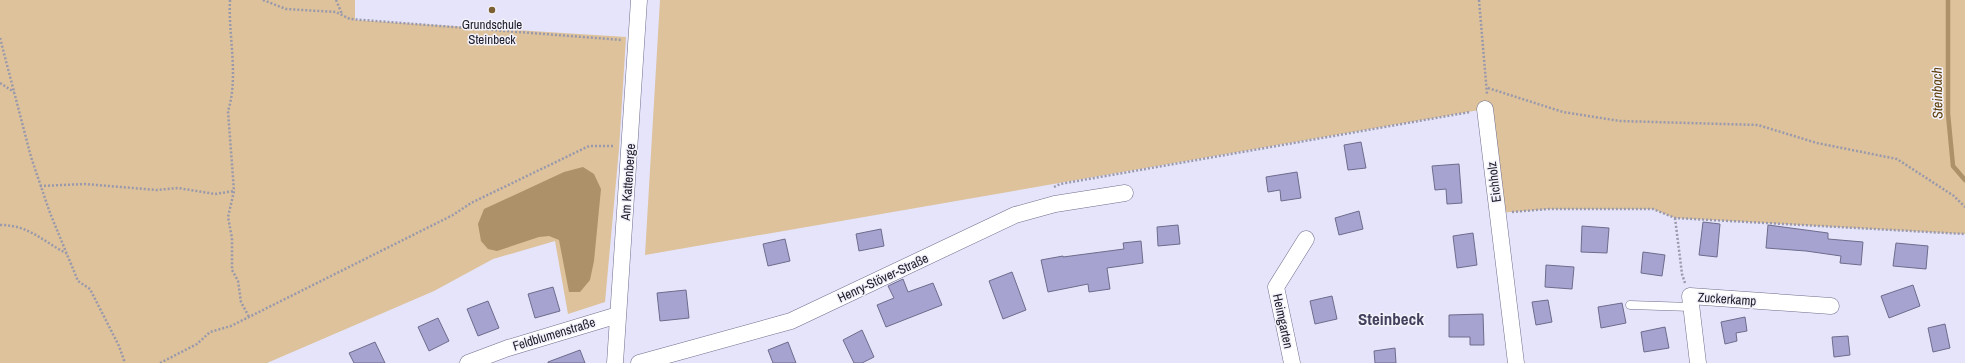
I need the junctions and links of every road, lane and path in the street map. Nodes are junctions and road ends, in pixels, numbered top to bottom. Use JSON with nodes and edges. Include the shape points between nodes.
{"nodes":[{"id":1,"x":230,"y":0,"type":"edge"},
{"id":2,"x":263,"y":0,"type":"edge"},
{"id":3,"x":336,"y":0,"type":"edge"},
{"id":4,"x":639,"y":0,"type":"edge"},
{"id":5,"x":1478,"y":0,"type":"edge"},
{"id":6,"x":342,"y":14,"type":"junction"},
{"id":7,"x":0,"y":38,"type":"edge"},
{"id":8,"x":636,"y":42,"type":"junction"},
{"id":9,"x":0,"y":84,"type":"edge"},
{"id":10,"x":1488,"y":88,"type":"junction"},
{"id":11,"x":15,"y":92,"type":"junction"},
{"id":12,"x":1485,"y":109,"type":"junction"},
{"id":13,"x":630,"y":146,"type":"junction"},
{"id":14,"x":40,"y":186,"type":"junction"},
{"id":15,"x":1053,"y":188,"type":"dead end"},
{"id":16,"x":234,"y":191,"type":"junction"},
{"id":17,"x":1125,"y":193,"type":"dead end"},
{"id":18,"x":1965,"y":207,"type":"edge"},
{"id":19,"x":1498,"y":213,"type":"junction"},
{"id":20,"x":1675,"y":218,"type":"junction"},
{"id":21,"x":0,"y":226,"type":"edge"},
{"id":22,"x":1965,"y":234,"type":"edge"},
{"id":23,"x":1306,"y":239,"type":"dead end"},
{"id":24,"x":68,"y":254,"type":"junction"},
{"id":25,"x":1691,"y":302,"type":"junction"},
{"id":26,"x":1630,"y":305,"type":"dead end"},
{"id":27,"x":1830,"y":306,"type":"dead end"},
{"id":28,"x":618,"y":315,"type":"junction"},
{"id":29,"x":249,"y":317,"type":"junction"},
{"id":30,"x":125,"y":363,"type":"edge"},
{"id":31,"x":160,"y":363,"type":"edge"},
{"id":32,"x":468,"y":363,"type":"edge"},
{"id":33,"x":615,"y":363,"type":"edge"},
{"id":34,"x":639,"y":363,"type":"edge"},
{"id":35,"x":1292,"y":363,"type":"edge"},
{"id":36,"x":1516,"y":363,"type":"edge"},
{"id":37,"x":1698,"y":363,"type":"edge"}],
"edges":[{"from":1,"to":16,"type":"path","via":[[232,100],[228,111]]},
{"from":2,"to":6,"type":"path","via":[[286,9]]},
{"from":3,"to":6,"type":"path"},
{"from":4,"to":8,"type":"street","name":"Am Kattenberge"},
{"from":5,"to":10,"type":"path"},
{"from":6,"to":8,"type":"path","via":[[350,19]]},
{"from":7,"to":11,"type":"path"},
{"from":8,"to":13,"type":"street","name":"Am Kattenberge"},
{"from":9,"to":11,"type":"path"},
{"from":10,"to":12,"type":"path"},
{"from":10,"to":18,"type":"path","via":[[1563,112],[1620,121],[1758,124],[1817,143],[1897,159],[1954,196]]},
{"from":11,"to":14,"type":"path"},
{"from":12,"to":15,"type":"path","via":[[1060,184]]},
{"from":12,"to":19,"type":"street","name":"Eichholz"},
{"from":13,"to":28,"type":"street","name":"Am Kattenberge"},
{"from":13,"to":29,"type":"path","via":[[588,146]]},
{"from":14,"to":16,"type":"path","via":[[85,184],[157,190],[178,188],[215,194]]},
{"from":14,"to":24,"type":"path"},
{"from":16,"to":29,"type":"path","via":[[228,217],[232,238],[232,270],[238,281],[241,302]]},
{"from":17,"to":34,"type":"street","name":"Henry-Stöver-Straße","via":[[1055,204],[1015,215],[791,321]]},
{"from":19,"to":20,"type":"path","via":[[1548,209],[1653,209]]},
{"from":19,"to":36,"type":"street","name":"Eichholz"},
{"from":20,"to":22,"type":"path"},
{"from":20,"to":25,"type":"path","via":[[1682,274]]},
{"from":21,"to":24,"type":"path","via":[[21,228],[41,236],[53,247]]},
{"from":23,"to":35,"type":"street","name":"Heimgarten","via":[[1276,287]]},
{"from":24,"to":30,"type":"path","via":[[78,281],[90,289]]},
{"from":25,"to":26,"type":"lane"},
{"from":25,"to":27,"type":"street","name":"Zuckerkamp"},
{"from":25,"to":37,"type":"street","name":"Zuckerkamp"},
{"from":28,"to":32,"type":"street","name":"Feldblumenstraße","via":[[508,348]]},
{"from":28,"to":33,"type":"street","name":"Am Kattenberge"},
{"from":29,"to":31,"type":"path","via":[[210,332],[197,344]]}]}
